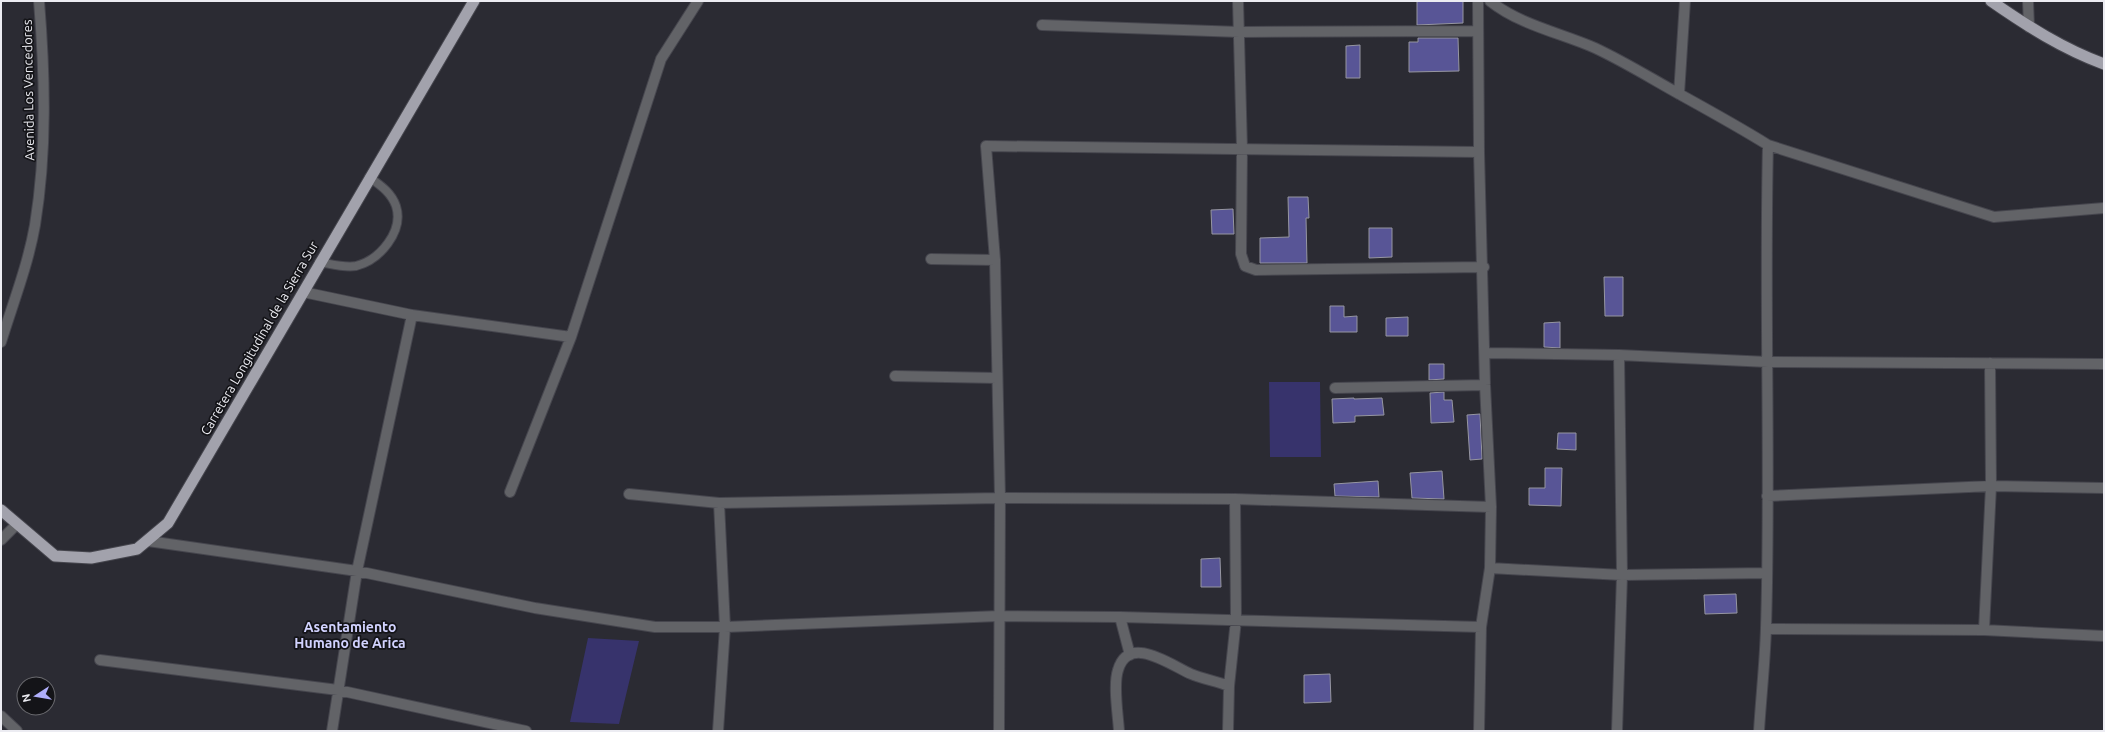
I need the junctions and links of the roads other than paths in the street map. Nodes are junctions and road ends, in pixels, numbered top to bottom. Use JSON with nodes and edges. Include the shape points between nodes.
{"nodes":[{"id":1,"x":39,"y":1,"type":"edge"},
{"id":2,"x":474,"y":1,"type":"edge"},
{"id":3,"x":698,"y":1,"type":"edge"},
{"id":4,"x":1238,"y":1,"type":"edge"},
{"id":5,"x":1478,"y":1,"type":"edge"},
{"id":6,"x":1490,"y":1,"type":"edge"},
{"id":7,"x":1685,"y":1,"type":"edge"},
{"id":8,"x":1991,"y":1,"type":"edge"},
{"id":9,"x":2028,"y":1,"type":"edge"},
{"id":10,"x":1042,"y":25,"type":"dead end"},
{"id":11,"x":2029,"y":27,"type":"junction"},
{"id":12,"x":1477,"y":31,"type":"junction"},
{"id":13,"x":1240,"y":32,"type":"junction"},
{"id":14,"x":2104,"y":64,"type":"edge"},
{"id":15,"x":1679,"y":94,"type":"junction"},
{"id":16,"x":1768,"y":145,"type":"junction"},
{"id":17,"x":1242,"y":149,"type":"junction"},
{"id":18,"x":1479,"y":152,"type":"junction"},
{"id":19,"x":369,"y":177,"type":"junction"},
{"id":20,"x":2104,"y":208,"type":"edge"},
{"id":21,"x":931,"y":259,"type":"dead end"},
{"id":22,"x":995,"y":260,"type":"junction"},
{"id":23,"x":320,"y":262,"type":"junction"},
{"id":24,"x":1484,"y":267,"type":"junction"},
{"id":25,"x":303,"y":292,"type":"junction"},
{"id":26,"x":412,"y":315,"type":"junction"},
{"id":27,"x":571,"y":336,"type":"junction"},
{"id":28,"x":1,"y":342,"type":"edge"},
{"id":29,"x":1486,"y":353,"type":"junction"},
{"id":30,"x":1619,"y":355,"type":"junction"},
{"id":31,"x":1768,"y":362,"type":"junction"},
{"id":32,"x":1990,"y":363,"type":"junction"},
{"id":33,"x":2104,"y":364,"type":"edge"},
{"id":34,"x":895,"y":376,"type":"dead end"},
{"id":35,"x":997,"y":378,"type":"junction"},
{"id":36,"x":1485,"y":385,"type":"junction"},
{"id":37,"x":1335,"y":388,"type":"dead end"},
{"id":38,"x":1991,"y":486,"type":"junction"},
{"id":39,"x":2104,"y":488,"type":"edge"},
{"id":40,"x":510,"y":492,"type":"dead end"},
{"id":41,"x":629,"y":494,"type":"dead end"},
{"id":42,"x":1767,"y":496,"type":"junction"},
{"id":43,"x":1000,"y":498,"type":"junction"},
{"id":44,"x":1235,"y":499,"type":"junction"},
{"id":45,"x":719,"y":503,"type":"junction"},
{"id":46,"x":1491,"y":507,"type":"junction"},
{"id":47,"x":1,"y":510,"type":"edge"},
{"id":48,"x":17,"y":524,"type":"junction"},
{"id":49,"x":1,"y":540,"type":"edge"},
{"id":50,"x":148,"y":541,"type":"junction"},
{"id":51,"x":1490,"y":568,"type":"junction"},
{"id":52,"x":358,"y":571,"type":"junction"},
{"id":53,"x":1766,"y":573,"type":"junction"},
{"id":54,"x":1622,"y":575,"type":"junction"},
{"id":55,"x":999,"y":616,"type":"junction"},
{"id":56,"x":1120,"y":617,"type":"junction"},
{"id":57,"x":1236,"y":620,"type":"junction"},
{"id":58,"x":1481,"y":626,"type":"junction"},
{"id":59,"x":725,"y":627,"type":"junction"},
{"id":60,"x":1766,"y":629,"type":"junction"},
{"id":61,"x":1984,"y":630,"type":"junction"},
{"id":62,"x":2104,"y":636,"type":"edge"},
{"id":63,"x":1130,"y":655,"type":"junction"},
{"id":64,"x":100,"y":660,"type":"dead end"},
{"id":65,"x":1229,"y":686,"type":"junction"},
{"id":66,"x":338,"y":690,"type":"junction"},
{"id":67,"x":1,"y":716,"type":"edge"},
{"id":68,"x":17,"y":731,"type":"edge"},
{"id":69,"x":332,"y":731,"type":"edge"},
{"id":70,"x":526,"y":731,"type":"edge"},
{"id":71,"x":718,"y":731,"type":"edge"},
{"id":72,"x":999,"y":731,"type":"edge"},
{"id":73,"x":1119,"y":731,"type":"edge"},
{"id":74,"x":1228,"y":731,"type":"edge"},
{"id":75,"x":1479,"y":731,"type":"edge"},
{"id":76,"x":1617,"y":731,"type":"edge"},
{"id":77,"x":1758,"y":731,"type":"edge"}],
"edges":[{"from":1,"to":28,"type":"street","name":"Avenida Los Vencedores","via":[[44,129],[41,180],[35,226]]},
{"from":2,"to":19,"type":"highway","name":"Carretera Longitudinal de la Sierra Sur"},
{"from":3,"to":27,"type":"street","via":[[661,59]]},
{"from":4,"to":13,"type":"street"},
{"from":5,"to":12,"type":"street"},
{"from":6,"to":15,"type":"street","via":[[1518,18],[1633,66]]},
{"from":7,"to":15,"type":"street"},
{"from":8,"to":11,"type":"highway"},
{"from":9,"to":11,"type":"street"},
{"from":10,"to":13,"type":"street"},
{"from":11,"to":14,"type":"highway","via":[[2076,54]]},
{"from":12,"to":13,"type":"street"},
{"from":12,"to":18,"type":"street"},
{"from":13,"to":17,"type":"street"},
{"from":15,"to":16,"type":"street"},
{"from":16,"to":20,"type":"street","via":[[1994,217]]},
{"from":16,"to":31,"type":"street"},
{"from":17,"to":18,"type":"street"},
{"from":17,"to":22,"type":"street","via":[[986,146]]},
{"from":17,"to":24,"type":"street","via":[[1241,254],[1245,266],[1256,270]]},
{"from":18,"to":24,"type":"street"},
{"from":19,"to":23,"type":"highway","name":"Carretera Longitudinal de la Sierra Sur"},
{"from":19,"to":23,"type":"lane","via":[[387,189],[396,206],[398,225],[387,244],[372,260],[355,266]]},
{"from":21,"to":22,"type":"street"},
{"from":22,"to":35,"type":"street"},
{"from":23,"to":25,"type":"highway","name":"Carretera Longitudinal de la Sierra Sur"},
{"from":24,"to":29,"type":"street"},
{"from":25,"to":26,"type":"street"},
{"from":25,"to":50,"type":"highway","name":"Carretera Longitudinal de la Sierra Sur","via":[[168,523]]},
{"from":26,"to":27,"type":"street"},
{"from":26,"to":52,"type":"street"},
{"from":27,"to":40,"type":"street"},
{"from":29,"to":30,"type":"street"},
{"from":29,"to":36,"type":"street"},
{"from":30,"to":31,"type":"street"},
{"from":30,"to":54,"type":"street"},
{"from":31,"to":32,"type":"street"},
{"from":31,"to":42,"type":"street"},
{"from":32,"to":33,"type":"street"},
{"from":32,"to":38,"type":"street"},
{"from":34,"to":35,"type":"street"},
{"from":35,"to":43,"type":"street"},
{"from":36,"to":37,"type":"street"},
{"from":36,"to":46,"type":"street"},
{"from":38,"to":39,"type":"street"},
{"from":38,"to":42,"type":"street"},
{"from":38,"to":61,"type":"street"},
{"from":41,"to":45,"type":"street"},
{"from":42,"to":53,"type":"street"},
{"from":43,"to":44,"type":"street"},
{"from":43,"to":45,"type":"street"},
{"from":43,"to":55,"type":"street"},
{"from":44,"to":46,"type":"street"},
{"from":44,"to":57,"type":"street"},
{"from":45,"to":59,"type":"street"},
{"from":46,"to":51,"type":"street"},
{"from":47,"to":48,"type":"highway","name":"Carretera Longitudinal de la Sierra Sur"},
{"from":48,"to":49,"type":"street"},
{"from":48,"to":50,"type":"highway","name":"Carretera Longitudinal de la Sierra Sur","via":[[55,556],[91,558],[137,549]]},
{"from":50,"to":52,"type":"street"},
{"from":51,"to":54,"type":"street"},
{"from":51,"to":58,"type":"street"},
{"from":52,"to":59,"type":"street","via":[[535,608],[648,626]]},
{"from":52,"to":66,"type":"street"},
{"from":53,"to":54,"type":"street"},
{"from":53,"to":60,"type":"street"},
{"from":54,"to":76,"type":"street"},
{"from":55,"to":56,"type":"street"},
{"from":55,"to":59,"type":"street"},
{"from":55,"to":72,"type":"street"},
{"from":56,"to":57,"type":"street"},
{"from":56,"to":63,"type":"street"},
{"from":57,"to":58,"type":"street"},
{"from":57,"to":65,"type":"street"},
{"from":58,"to":75,"type":"street"},
{"from":59,"to":71,"type":"street"},
{"from":60,"to":61,"type":"street"},
{"from":60,"to":77,"type":"street"},
{"from":61,"to":62,"type":"street"},
{"from":63,"to":65,"type":"street","via":[[1144,653],[1159,657],[1191,674]]},
{"from":63,"to":73,"type":"street","via":[[1122,661],[1118,670]]},
{"from":64,"to":66,"type":"street"},
{"from":65,"to":74,"type":"street"},
{"from":66,"to":69,"type":"street"},
{"from":66,"to":70,"type":"street"},
{"from":67,"to":68,"type":"street"}]}
